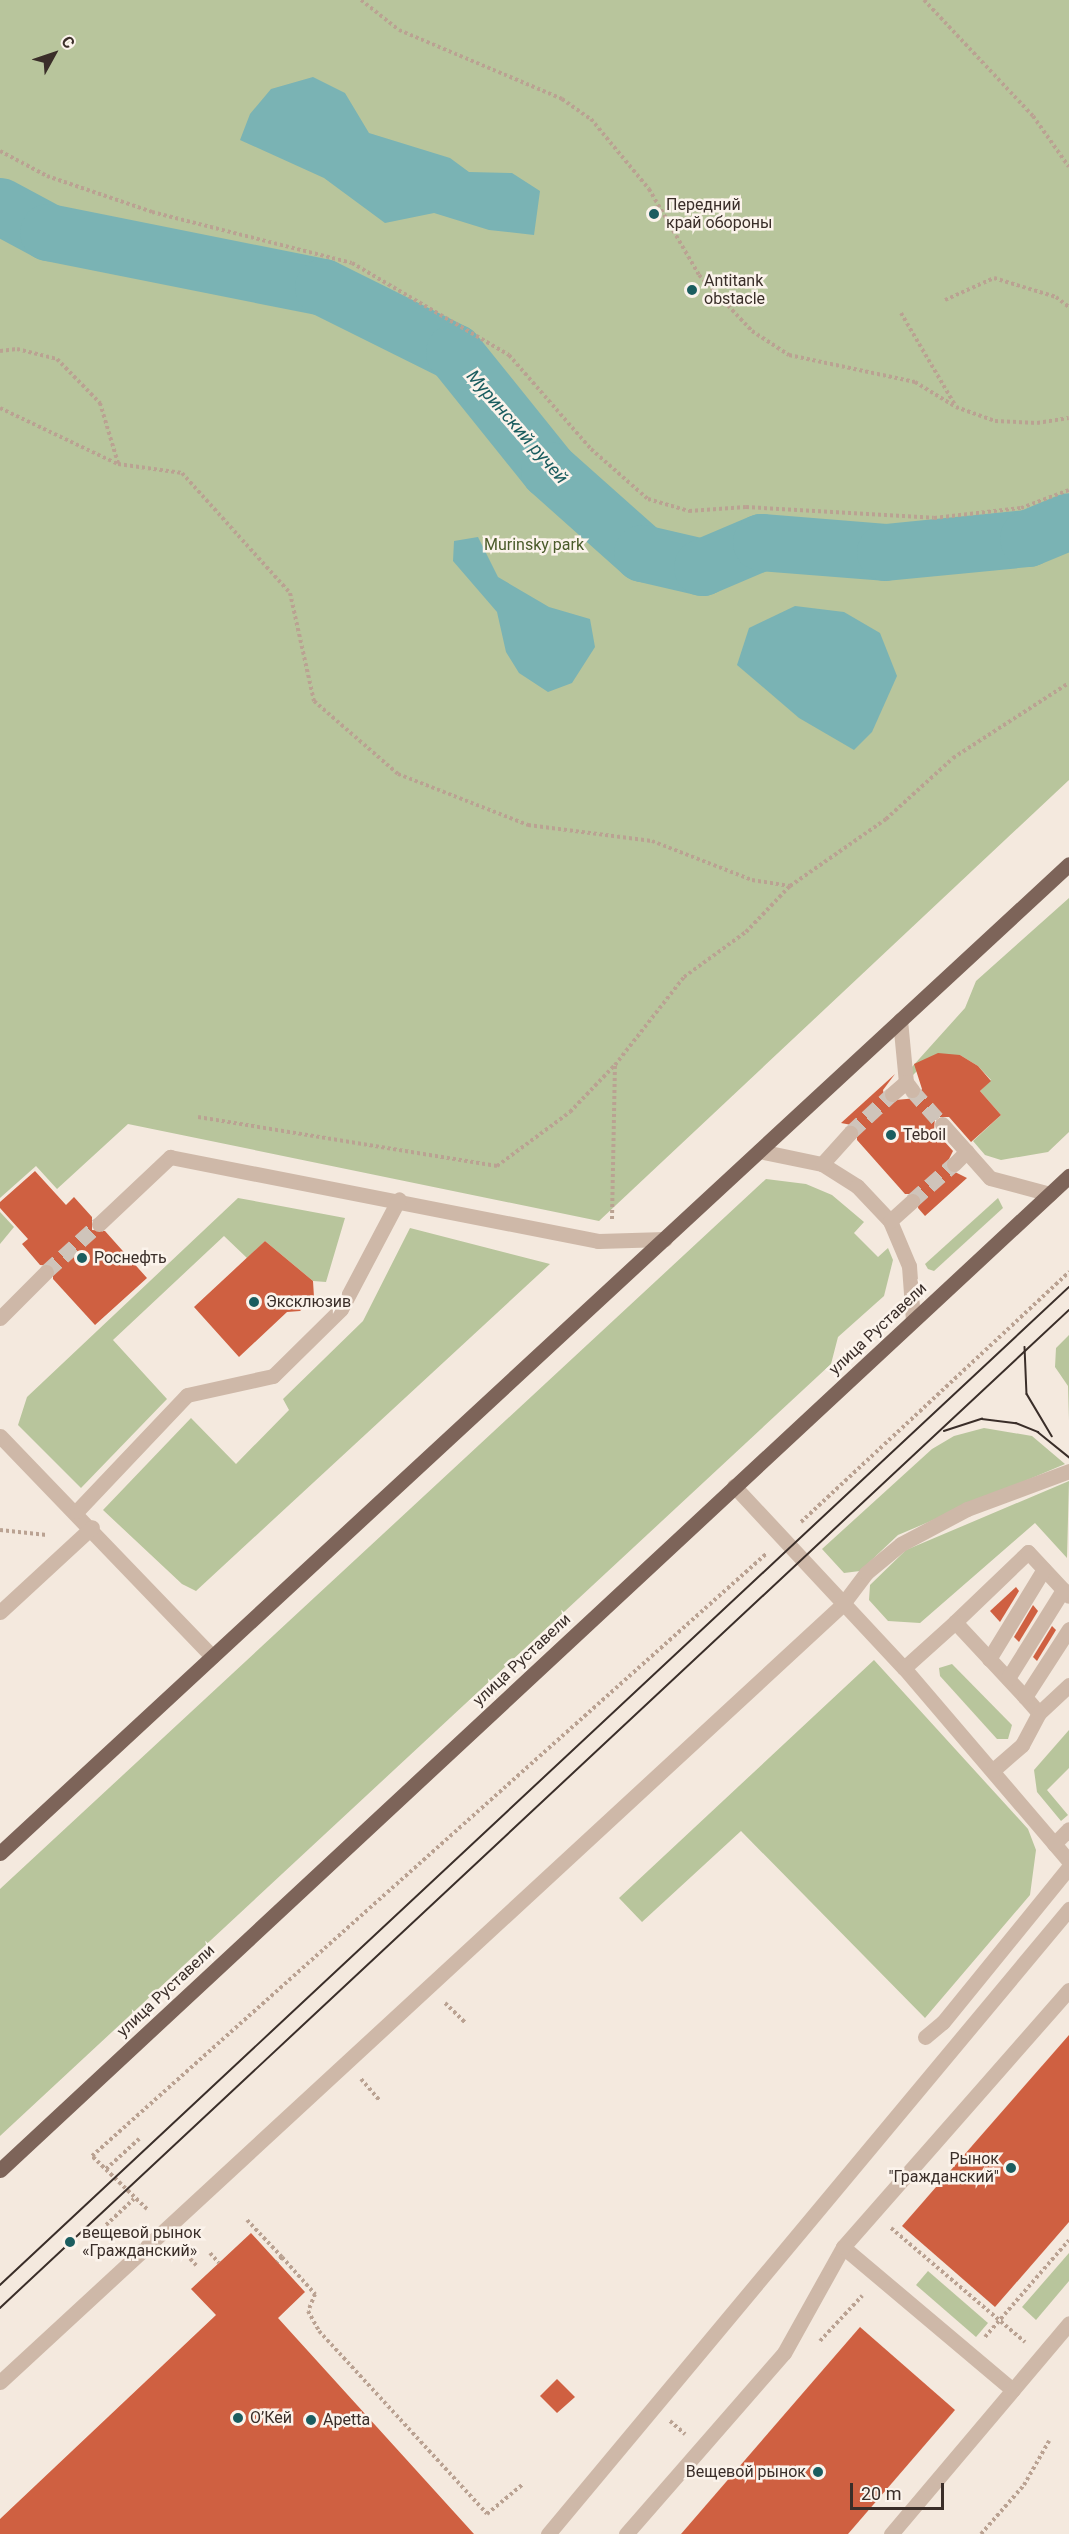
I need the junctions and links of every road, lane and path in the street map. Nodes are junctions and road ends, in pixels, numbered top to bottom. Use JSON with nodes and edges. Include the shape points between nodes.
{"nodes":[{"id":1,"x":361,"y":0,"type":"edge"},
{"id":2,"x":924,"y":0,"type":"edge"},
{"id":3,"x":0,"y":151,"type":"edge"},
{"id":4,"x":1069,"y":167,"type":"edge"},
{"id":5,"x":945,"y":300,"type":"dead end"},
{"id":6,"x":1069,"y":307,"type":"edge"},
{"id":7,"x":901,"y":313,"type":"dead end"},
{"id":8,"x":0,"y":351,"type":"edge"},
{"id":9,"x":956,"y":407,"type":"junction"},
{"id":10,"x":0,"y":408,"type":"edge"},
{"id":11,"x":1069,"y":418,"type":"edge"},
{"id":12,"x":118,"y":464,"type":"junction"},
{"id":13,"x":1069,"y":490,"type":"edge"},
{"id":14,"x":1069,"y":683,"type":"edge"},
{"id":15,"x":1069,"y":864,"type":"edge"},
{"id":16,"x":790,"y":886,"type":"junction"},
{"id":17,"x":900,"y":1020,"type":"junction"},
{"id":18,"x":615,"y":1065,"type":"junction"},
{"id":19,"x":892,"y":1094,"type":"tunnel mouth"},
{"id":20,"x":198,"y":1117,"type":"dead end"},
{"id":21,"x":942,"y":1124,"type":"tunnel mouth"},
{"id":22,"x":850,"y":1133,"type":"tunnel mouth"},
{"id":23,"x":759,"y":1151,"type":"junction"},
{"id":24,"x":967,"y":1151,"type":"junction"},
{"id":25,"x":822,"y":1164,"type":"junction"},
{"id":26,"x":954,"y":1164,"type":"tunnel mouth"},
{"id":27,"x":1069,"y":1176,"type":"edge"},
{"id":28,"x":1050,"y":1194,"type":"junction"},
{"id":29,"x":399,"y":1199,"type":"junction"},
{"id":30,"x":912,"y":1202,"type":"tunnel mouth"},
{"id":31,"x":890,"y":1221,"type":"junction"},
{"id":32,"x":99,"y":1224,"type":"tunnel mouth"},
{"id":33,"x":611,"y":1229,"type":"dead end"},
{"id":34,"x":665,"y":1239,"type":"junction"},
{"id":35,"x":46,"y":1272,"type":"tunnel mouth"},
{"id":36,"x":1069,"y":1272,"type":"edge"},
{"id":37,"x":0,"y":1318,"type":"edge"},
{"id":38,"x":913,"y":1320,"type":"junction"},
{"id":39,"x":0,"y":1436,"type":"edge"},
{"id":40,"x":1069,"y":1471,"type":"edge"},
{"id":41,"x":734,"y":1486,"type":"junction"},
{"id":42,"x":77,"y":1511,"type":"junction"},
{"id":43,"x":92,"y":1527,"type":"junction"},
{"id":44,"x":0,"y":1530,"type":"edge"},
{"id":45,"x":52,"y":1534,"type":"dead end"},
{"id":46,"x":783,"y":1539,"type":"junction"},
{"id":47,"x":1044,"y":1569,"type":"junction"},
{"id":48,"x":1066,"y":1593,"type":"edge"},
{"id":49,"x":842,"y":1605,"type":"junction"},
{"id":50,"x":0,"y":1612,"type":"edge"},
{"id":51,"x":955,"y":1622,"type":"junction"},
{"id":52,"x":1069,"y":1629,"type":"edge"},
{"id":53,"x":212,"y":1656,"type":"junction"},
{"id":54,"x":989,"y":1659,"type":"junction"},
{"id":55,"x":904,"y":1668,"type":"junction"},
{"id":56,"x":1008,"y":1678,"type":"junction"},
{"id":57,"x":1069,"y":1685,"type":"edge"},
{"id":58,"x":1025,"y":1697,"type":"junction"},
{"id":59,"x":1040,"y":1713,"type":"junction"},
{"id":60,"x":994,"y":1769,"type":"junction"},
{"id":61,"x":1069,"y":1829,"type":"edge"},
{"id":62,"x":1054,"y":1844,"type":"junction"},
{"id":63,"x":0,"y":1853,"type":"edge"},
{"id":64,"x":1069,"y":1861,"type":"edge"},
{"id":65,"x":1069,"y":1867,"type":"edge"},
{"id":66,"x":1069,"y":1909,"type":"edge"},
{"id":67,"x":1069,"y":1990,"type":"edge"},
{"id":68,"x":438,"y":2010,"type":"dead end"},
{"id":69,"x":465,"y":2022,"type":"dead end"},
{"id":70,"x":925,"y":2037,"type":"dead end"},
{"id":71,"x":369,"y":2072,"type":"dead end"},
{"id":72,"x":379,"y":2100,"type":"dead end"},
{"id":73,"x":139,"y":2139,"type":"dead end"},
{"id":74,"x":106,"y":2169,"type":"junction"},
{"id":75,"x":0,"y":2170,"type":"edge"},
{"id":76,"x":135,"y":2199,"type":"junction"},
{"id":77,"x":147,"y":2210,"type":"dead end"},
{"id":78,"x":247,"y":2220,"type":"dead end"},
{"id":79,"x":106,"y":2225,"type":"dead end"},
{"id":80,"x":889,"y":2226,"type":"dead end"},
{"id":81,"x":1069,"y":2240,"type":"edge"},
{"id":82,"x":843,"y":2247,"type":"junction"},
{"id":83,"x":182,"y":2250,"type":"dead end"},
{"id":84,"x":210,"y":2253,"type":"dead end"},
{"id":85,"x":282,"y":2257,"type":"junction"},
{"id":86,"x":277,"y":2262,"type":"dead end"},
{"id":87,"x":219,"y":2263,"type":"dead end"},
{"id":88,"x":196,"y":2265,"type":"dead end"},
{"id":89,"x":869,"y":2302,"type":"dead end"},
{"id":90,"x":999,"y":2320,"type":"junction"},
{"id":91,"x":1069,"y":2323,"type":"edge"},
{"id":92,"x":815,"y":2347,"type":"dead end"},
{"id":93,"x":970,"y":2354,"type":"junction"},
{"id":94,"x":1041,"y":2356,"type":"junction"},
{"id":95,"x":0,"y":2382,"type":"edge"},
{"id":96,"x":1013,"y":2390,"type":"junction"},
{"id":97,"x":1050,"y":2441,"type":"dead end"},
{"id":98,"x":523,"y":2484,"type":"dead end"},
{"id":99,"x":548,"y":2534,"type":"edge"},
{"id":100,"x":626,"y":2534,"type":"edge"},
{"id":101,"x":891,"y":2534,"type":"edge"},
{"id":102,"x":981,"y":2534,"type":"edge"}],
"edges":[{"from":1,"to":9,"type":"path","via":[[399,30],[552,94],[591,119],[649,189],[699,275],[752,331],[789,355],[915,382]]},
{"from":2,"to":4,"type":"path","via":[[1033,116]]},
{"from":3,"to":13,"type":"path","via":[[47,176],[152,212],[352,263],[509,355],[591,450],[648,500],[689,512],[746,507],[934,518],[1021,508]]},
{"from":5,"to":6,"type":"path","via":[[994,278],[1056,297]]},
{"from":7,"to":9,"type":"path"},
{"from":8,"to":12,"type":"path","via":[[17,349],[57,360],[100,403]]},
{"from":9,"to":11,"type":"path","via":[[995,421],[1037,423]]},
{"from":10,"to":12,"type":"path"},
{"from":12,"to":16,"type":"path","via":[[182,473],[252,546],[290,593],[314,701],[398,774],[528,825],[652,841],[752,880]]},
{"from":14,"to":16,"type":"path","via":[[953,758],[886,819]]},
{"from":15,"to":17,"type":"main road"},
{"from":16,"to":18,"type":"path","via":[[746,932],[684,978]]},
{"from":17,"to":19,"type":"street","via":[[909,1086]]},
{"from":17,"to":23,"type":"main road"},
{"from":18,"to":20,"type":"path","via":[[570,1112],[497,1166]]},
{"from":18,"to":33,"type":"path"},
{"from":21,"to":24,"type":"street"},
{"from":22,"to":25,"type":"street"},
{"from":23,"to":25,"type":"street"},
{"from":23,"to":34,"type":"main road"},
{"from":24,"to":26,"type":"street"},
{"from":24,"to":28,"type":"street","via":[[990,1178]]},
{"from":25,"to":31,"type":"street","via":[[857,1186]]},
{"from":27,"to":28,"type":"main road","name":"улица Руставели"},
{"from":28,"to":38,"type":"main road","name":"улица Руставели"},
{"from":29,"to":32,"type":"street","via":[[170,1157]]},
{"from":29,"to":34,"type":"street","via":[[598,1241]]},
{"from":29,"to":42,"type":"street","via":[[341,1309],[273,1376],[187,1395]]},
{"from":30,"to":31,"type":"street"},
{"from":31,"to":38,"type":"street","via":[[909,1266]]},
{"from":34,"to":53,"type":"main road"},
{"from":35,"to":37,"type":"street"},
{"from":36,"to":46,"type":"path"},
{"from":38,"to":41,"type":"main road","name":"улица Руставели"},
{"from":39,"to":42,"type":"street"},
{"from":40,"to":49,"type":"street","via":[[967,1509],[901,1544],[866,1573]]},
{"from":41,"to":46,"type":"street"},
{"from":41,"to":75,"type":"main road","name":"улица Руставели"},
{"from":42,"to":43,"type":"street"},
{"from":43,"to":50,"type":"street"},
{"from":43,"to":53,"type":"street"},
{"from":44,"to":45,"type":"path"},
{"from":46,"to":49,"type":"street"},
{"from":46,"to":74,"type":"path","via":[[92,2156]]},
{"from":47,"to":48,"type":"street"},
{"from":47,"to":51,"type":"street","via":[[1028,1552]]},
{"from":47,"to":54,"type":"street"},
{"from":48,"to":56,"type":"street"},
{"from":49,"to":55,"type":"street"},
{"from":49,"to":95,"type":"street"},
{"from":51,"to":54,"type":"street"},
{"from":51,"to":55,"type":"street"},
{"from":52,"to":58,"type":"street"},
{"from":53,"to":63,"type":"main road"},
{"from":54,"to":56,"type":"street"},
{"from":55,"to":60,"type":"street"},
{"from":56,"to":58,"type":"street"},
{"from":57,"to":59,"type":"street"},
{"from":58,"to":59,"type":"street"},
{"from":59,"to":60,"type":"street","via":[[1022,1745]]},
{"from":60,"to":62,"type":"street"},
{"from":61,"to":62,"type":"street"},
{"from":62,"to":64,"type":"street"},
{"from":65,"to":70,"type":"street","via":[[943,2022]]},
{"from":66,"to":99,"type":"street"},
{"from":67,"to":82,"type":"street"},
{"from":68,"to":69,"type":"path","via":[[446,2002]]},
{"from":71,"to":72,"type":"path","via":[[361,2079]]},
{"from":73,"to":74,"type":"path"},
{"from":74,"to":76,"type":"path"},
{"from":76,"to":77,"type":"path"},
{"from":76,"to":79,"type":"path"},
{"from":78,"to":85,"type":"path"},
{"from":80,"to":90,"type":"path"},
{"from":81,"to":90,"type":"path"},
{"from":82,"to":93,"type":"street"},
{"from":82,"to":100,"type":"street","via":[[784,2353]]},
{"from":83,"to":88,"type":"path"},
{"from":84,"to":87,"type":"path"},
{"from":85,"to":86,"type":"path"},
{"from":85,"to":98,"type":"path","via":[[315,2294],[308,2311],[319,2331],[487,2514]]},
{"from":89,"to":92,"type":"path","via":[[861,2294]]},
{"from":90,"to":93,"type":"path"},
{"from":90,"to":94,"type":"path"},
{"from":91,"to":94,"type":"street"},
{"from":93,"to":96,"type":"street"},
{"from":94,"to":96,"type":"street"},
{"from":96,"to":101,"type":"street"},
{"from":97,"to":102,"type":"path","via":[[1024,2485]]}]}
